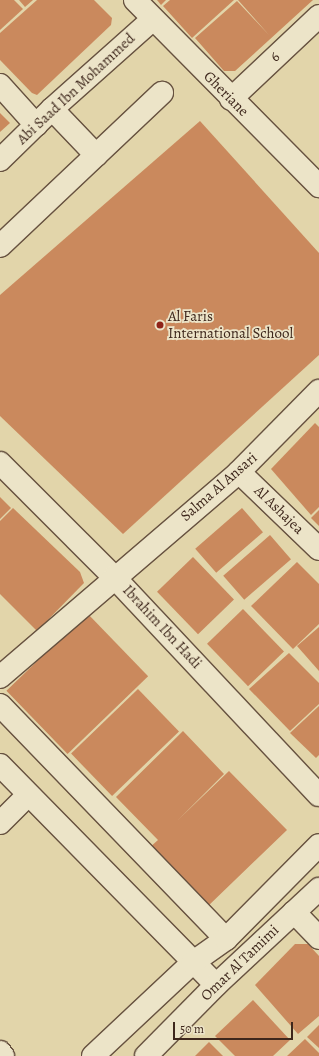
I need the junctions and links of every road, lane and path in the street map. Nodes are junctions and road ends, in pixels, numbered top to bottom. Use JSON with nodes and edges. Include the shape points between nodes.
{"nodes":[{"id":1,"x":135,"y":0,"type":"edge"},
{"id":2,"x":319,"y":16,"type":"edge"},
{"id":3,"x":153,"y":19,"type":"junction"},
{"id":4,"x":0,"y":85,"type":"edge"},
{"id":5,"x":162,"y":93,"type":"dead end"},
{"id":6,"x":231,"y":99,"type":"junction"},
{"id":7,"x":52,"y":109,"type":"junction"},
{"id":8,"x":36,"y":125,"type":"junction"},
{"id":9,"x":96,"y":155,"type":"junction"},
{"id":10,"x":0,"y":160,"type":"edge"},
{"id":11,"x":319,"y":186,"type":"edge"},
{"id":12,"x":0,"y":246,"type":"edge"},
{"id":13,"x":319,"y":391,"type":"edge"},
{"id":14,"x":0,"y":463,"type":"edge"},
{"id":15,"x":239,"y":472,"type":"junction"},
{"id":16,"x":319,"y":549,"type":"edge"},
{"id":17,"x":114,"y":577,"type":"junction"},
{"id":18,"x":0,"y":677,"type":"edge"},
{"id":19,"x":0,"y":705,"type":"edge"},
{"id":20,"x":0,"y":765,"type":"edge"},
{"id":21,"x":28,"y":795,"type":"junction"},
{"id":22,"x":319,"y":795,"type":"edge"},
{"id":23,"x":0,"y":823,"type":"edge"},
{"id":24,"x":319,"y":845,"type":"edge"},
{"id":25,"x":319,"y":888,"type":"edge"},
{"id":26,"x":294,"y":912,"type":"junction"},
{"id":27,"x":319,"y":938,"type":"edge"},
{"id":28,"x":226,"y":939,"type":"junction"},
{"id":29,"x":192,"y":963,"type":"junction"},
{"id":30,"x":216,"y":985,"type":"junction"},
{"id":31,"x":0,"y":1052,"type":"edge"},
{"id":32,"x":3,"y":1056,"type":"edge"},
{"id":33,"x":94,"y":1056,"type":"edge"},
{"id":34,"x":146,"y":1056,"type":"edge"}],
"edges":[{"from":1,"to":3,"type":"street","name":"Gheriane"},
{"from":2,"to":6,"type":"street","name":"6"},
{"from":3,"to":6,"type":"street","name":"Gheriane"},
{"from":3,"to":7,"type":"street","name":"Abi Saad Ibn Mohammed"},
{"from":4,"to":8,"type":"street"},
{"from":5,"to":9,"type":"street"},
{"from":6,"to":11,"type":"street","name":"Gheriane"},
{"from":7,"to":8,"type":"street","name":"Abi Saad Ibn Mohammed"},
{"from":7,"to":9,"type":"street"},
{"from":8,"to":10,"type":"street","name":"Abi Saad Ibn Mohammed"},
{"from":9,"to":12,"type":"street"},
{"from":13,"to":15,"type":"street","name":"Salma Al Ansari"},
{"from":14,"to":17,"type":"street","name":"Ibrahim Ibn Hadi"},
{"from":15,"to":16,"type":"street","name":"Al Ashajea"},
{"from":15,"to":17,"type":"street","name":"Salma Al Ansari"},
{"from":17,"to":18,"type":"street","name":"Salma Al Ansari"},
{"from":17,"to":22,"type":"street","name":"Ibrahim Ibn Hadi"},
{"from":19,"to":28,"type":"street"},
{"from":20,"to":21,"type":"street"},
{"from":21,"to":23,"type":"street"},
{"from":21,"to":29,"type":"street"},
{"from":24,"to":28,"type":"street"},
{"from":25,"to":26,"type":"street","name":"Omar Al Tamimi"},
{"from":26,"to":27,"type":"street"},
{"from":26,"to":30,"type":"street","name":"Omar Al Tamimi"},
{"from":28,"to":29,"type":"street"},
{"from":29,"to":30,"type":"street"},
{"from":29,"to":33,"type":"street"},
{"from":30,"to":34,"type":"street","name":"Omar Al Tamimi"},
{"from":31,"to":32,"type":"street"}]}
